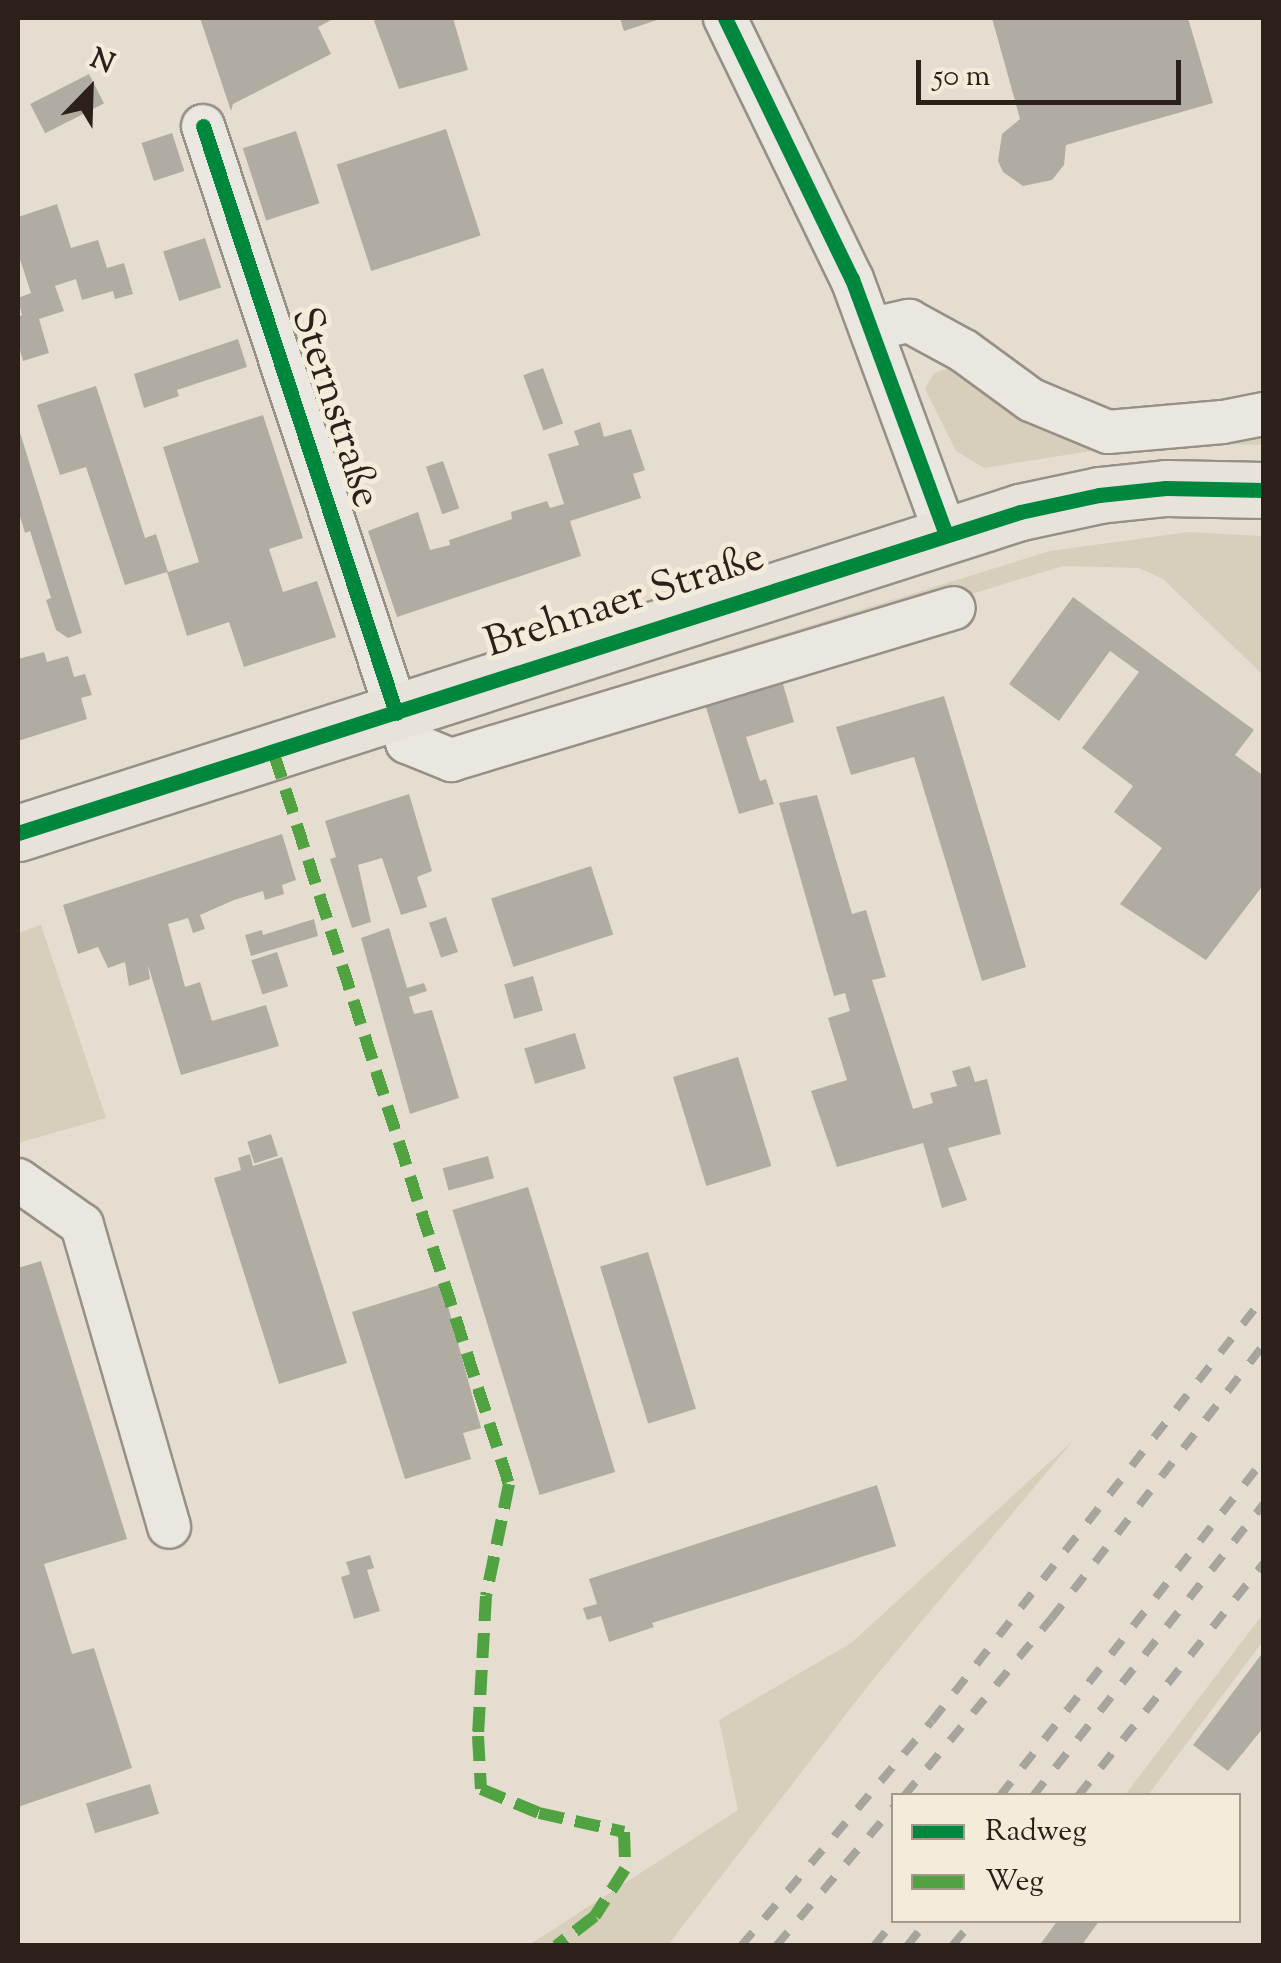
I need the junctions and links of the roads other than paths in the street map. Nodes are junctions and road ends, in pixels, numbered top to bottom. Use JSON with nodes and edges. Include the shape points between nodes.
{"nodes":[{"id":1,"x":725,"y":18,"type":"edge"},
{"id":2,"x":204,"y":126,"type":"dead end"},
{"id":3,"x":874,"y":330,"type":"junction"},
{"id":4,"x":1264,"y":414,"type":"edge"},
{"id":5,"x":1264,"y":490,"type":"edge"},
{"id":6,"x":946,"y":534,"type":"junction"},
{"id":7,"x":954,"y":608,"type":"dead end"},
{"id":8,"x":396,"y":713,"type":"junction"},
{"id":9,"x":18,"y":833,"type":"edge"},
{"id":10,"x":18,"y":1180,"type":"edge"},
{"id":11,"x":168,"y":1527,"type":"dead end"}],
"edges":[{"from":1,"to":3,"type":"street"},
{"from":2,"to":8,"type":"street","name":"Sternstraße"},
{"from":3,"to":4,"type":"street","via":[[909,321],[1031,400],[1108,432]]},
{"from":3,"to":6,"type":"street"},
{"from":5,"to":6,"type":"main road","name":"Brehnaer Straße","via":[[1214,486],[1099,495]]},
{"from":6,"to":8,"type":"main road","name":"Brehnaer Straße"},
{"from":7,"to":8,"type":"street","via":[[451,760],[407,742]]},
{"from":8,"to":9,"type":"main road","name":"Brehnaer Straße"},
{"from":10,"to":11,"type":"street","via":[[82,1226]]}]}
